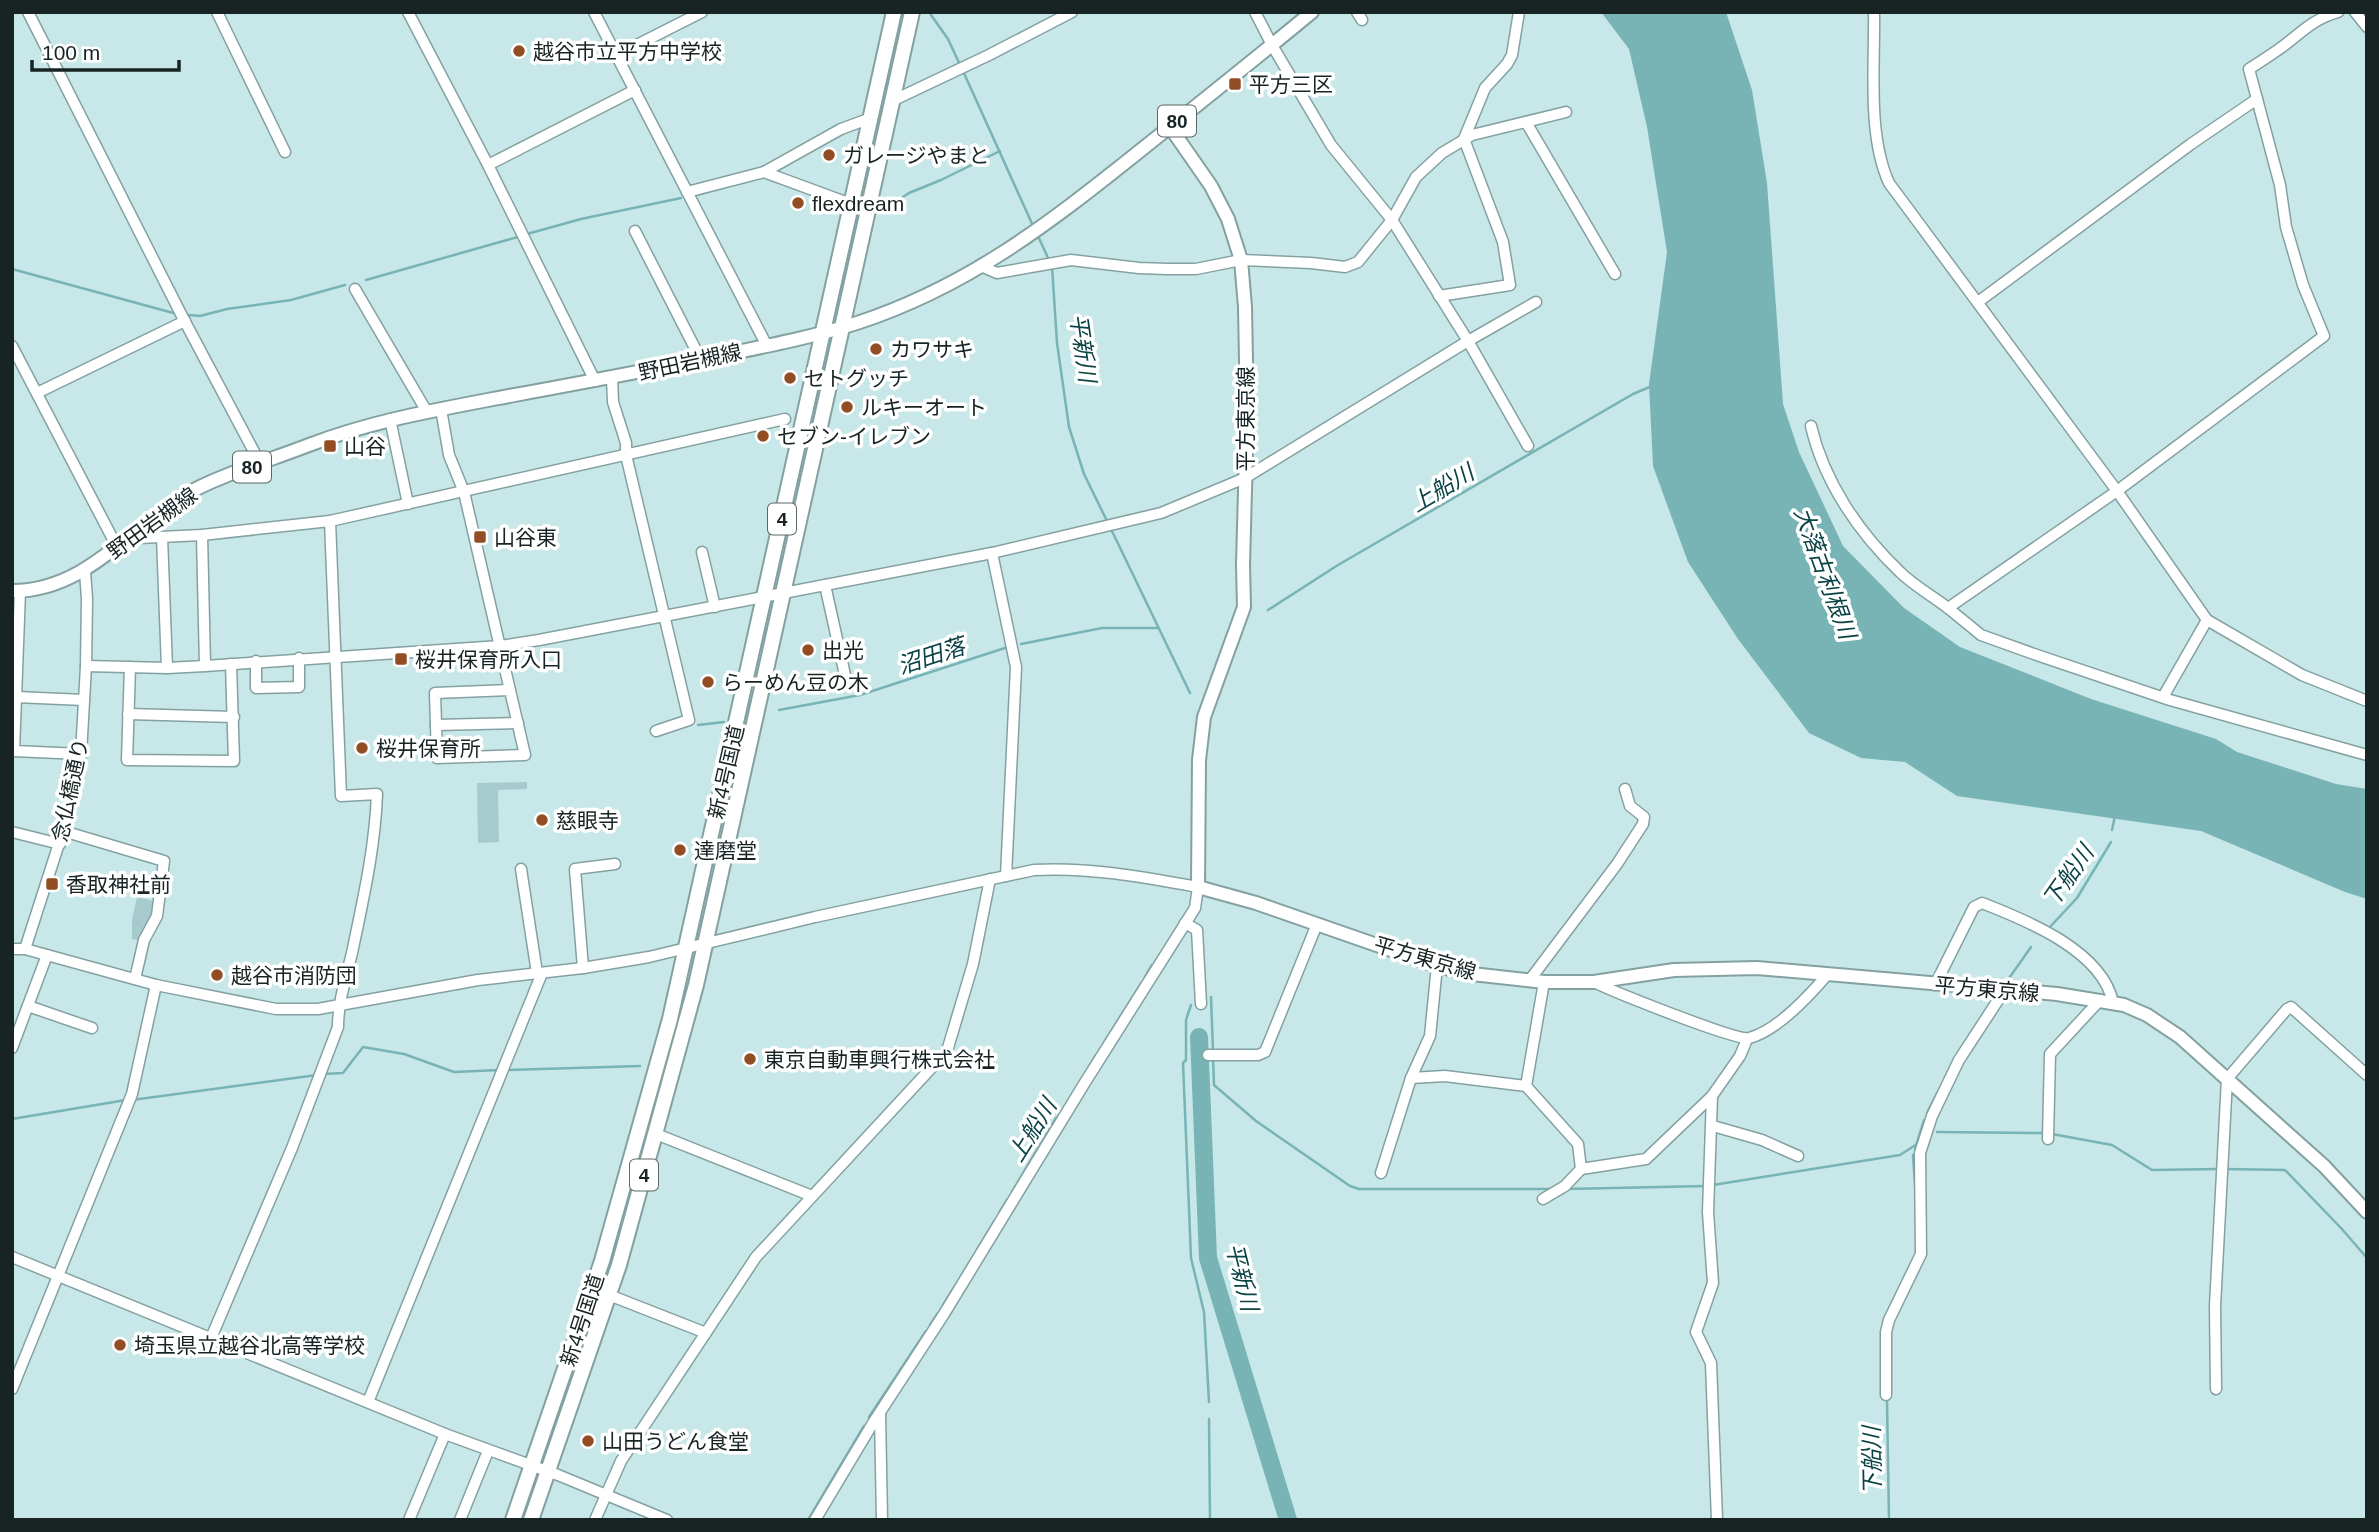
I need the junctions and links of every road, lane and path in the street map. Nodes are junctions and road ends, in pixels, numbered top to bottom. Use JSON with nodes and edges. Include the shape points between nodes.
{"nodes":[{"id":1,"x":28,"y":12,"type":"edge"},
{"id":2,"x":217,"y":12,"type":"edge"},
{"id":3,"x":408,"y":12,"type":"edge"},
{"id":4,"x":594,"y":12,"type":"edge"},
{"id":5,"x":702,"y":12,"type":"edge"},
{"id":6,"x":894,"y":12,"type":"edge"},
{"id":7,"x":912,"y":12,"type":"edge"},
{"id":8,"x":1072,"y":12,"type":"edge"},
{"id":9,"x":1255,"y":12,"type":"edge"},
{"id":10,"x":1312,"y":12,"type":"edge"},
{"id":11,"x":1519,"y":12,"type":"edge"},
{"id":12,"x":1874,"y":12,"type":"edge"},
{"id":13,"x":2338,"y":12,"type":"edge"},
{"id":14,"x":2355,"y":12,"type":"edge"},
{"id":15,"x":2367,"y":27,"type":"edge"},
{"id":16,"x":1272,"y":45,"type":"junction"},
{"id":17,"x":617,"y":55,"type":"junction"},
{"id":18,"x":635,"y":90,"type":"junction"},
{"id":19,"x":2257,"y":99,"type":"junction"},
{"id":20,"x":892,"y":101,"type":"junction"},
{"id":21,"x":1566,"y":112,"type":"dead end"},
{"id":22,"x":871,"y":118,"type":"junction"},
{"id":23,"x":1526,"y":122,"type":"junction"},
{"id":24,"x":1170,"y":127,"type":"junction"},
{"id":25,"x":1464,"y":139,"type":"junction"},
{"id":26,"x":285,"y":152,"type":"dead end"},
{"id":27,"x":488,"y":165,"type":"junction"},
{"id":28,"x":764,"y":172,"type":"junction"},
{"id":29,"x":687,"y":192,"type":"junction"},
{"id":30,"x":851,"y":204,"type":"junction"},
{"id":31,"x":1392,"y":220,"type":"junction"},
{"id":32,"x":635,"y":231,"type":"dead end"},
{"id":33,"x":1241,"y":260,"type":"junction"},
{"id":34,"x":983,"y":267,"type":"junction"},
{"id":35,"x":1615,"y":274,"type":"dead end"},
{"id":36,"x":355,"y":289,"type":"dead end"},
{"id":37,"x":1439,"y":296,"type":"junction"},
{"id":38,"x":1536,"y":302,"type":"dead end"},
{"id":39,"x":1978,"y":302,"type":"junction"},
{"id":40,"x":185,"y":321,"type":"junction"},
{"id":41,"x":842,"y":327,"type":"junction"},
{"id":42,"x":824,"y":332,"type":"junction"},
{"id":43,"x":1468,"y":341,"type":"junction"},
{"id":44,"x":12,"y":346,"type":"edge"},
{"id":45,"x":767,"y":346,"type":"junction"},
{"id":46,"x":701,"y":360,"type":"junction"},
{"id":47,"x":612,"y":378,"type":"junction"},
{"id":48,"x":596,"y":381,"type":"junction"},
{"id":49,"x":37,"y":393,"type":"junction"},
{"id":50,"x":440,"y":409,"type":"junction"},
{"id":51,"x":427,"y":412,"type":"junction"},
{"id":52,"x":390,"y":419,"type":"junction"},
{"id":53,"x":785,"y":419,"type":"dead end"},
{"id":54,"x":1811,"y":426,"type":"dead end"},
{"id":55,"x":1528,"y":446,"type":"dead end"},
{"id":56,"x":626,"y":455,"type":"junction"},
{"id":57,"x":260,"y":463,"type":"junction"},
{"id":58,"x":1245,"y":478,"type":"junction"},
{"id":59,"x":2116,"y":491,"type":"junction"},
{"id":60,"x":464,"y":492,"type":"junction"},
{"id":61,"x":408,"y":504,"type":"junction"},
{"id":62,"x":330,"y":521,"type":"junction"},
{"id":63,"x":133,"y":534,"type":"junction"},
{"id":64,"x":202,"y":535,"type":"junction"},
{"id":65,"x":162,"y":537,"type":"junction"},
{"id":66,"x":117,"y":547,"type":"junction"},
{"id":67,"x":702,"y":552,"type":"dead end"},
{"id":68,"x":992,"y":553,"type":"junction"},
{"id":69,"x":85,"y":571,"type":"junction"},
{"id":70,"x":825,"y":585,"type":"junction"},
{"id":71,"x":16,"y":591,"type":"edge"},
{"id":72,"x":783,"y":593,"type":"junction"},
{"id":73,"x":765,"y":597,"type":"junction"},
{"id":74,"x":715,"y":607,"type":"junction"},
{"id":75,"x":1948,"y":608,"type":"junction"},
{"id":76,"x":665,"y":616,"type":"junction"},
{"id":77,"x":2207,"y":620,"type":"junction"},
{"id":78,"x":500,"y":646,"type":"junction"},
{"id":79,"x":335,"y":656,"type":"junction"},
{"id":80,"x":299,"y":658,"type":"junction"},
{"id":81,"x":256,"y":661,"type":"junction"},
{"id":82,"x":231,"y":664,"type":"junction"},
{"id":83,"x":86,"y":666,"type":"junction"},
{"id":84,"x":205,"y":666,"type":"junction"},
{"id":85,"x":130,"y":667,"type":"junction"},
{"id":86,"x":167,"y":668,"type":"junction"},
{"id":87,"x":848,"y":684,"type":"dead end"},
{"id":88,"x":510,"y":690,"type":"junction"},
{"id":89,"x":16,"y":697,"type":"junction"},
{"id":90,"x":2163,"y":697,"type":"junction"},
{"id":91,"x":84,"y":700,"type":"junction"},
{"id":92,"x":2367,"y":701,"type":"edge"},
{"id":93,"x":128,"y":714,"type":"junction"},
{"id":94,"x":234,"y":716,"type":"junction"},
{"id":95,"x":518,"y":723,"type":"junction"},
{"id":96,"x":436,"y":725,"type":"junction"},
{"id":97,"x":656,"y":731,"type":"dead end"},
{"id":98,"x":81,"y":754,"type":"junction"},
{"id":99,"x":2367,"y":755,"type":"edge"},
{"id":100,"x":1625,"y":789,"type":"dead end"},
{"id":101,"x":64,"y":831,"type":"junction"},
{"id":102,"x":12,"y":832,"type":"edge"},
{"id":103,"x":60,"y":844,"type":"junction"},
{"id":104,"x":615,"y":864,"type":"dead end"},
{"id":105,"x":521,"y":869,"type":"dead end"},
{"id":106,"x":1006,"y":876,"type":"junction"},
{"id":107,"x":990,"y":879,"type":"junction"},
{"id":108,"x":1198,"y":887,"type":"junction"},
{"id":109,"x":1185,"y":923,"type":"junction"},
{"id":110,"x":1317,"y":924,"type":"junction"},
{"id":111,"x":705,"y":943,"type":"junction"},
{"id":112,"x":687,"y":948,"type":"junction"},
{"id":113,"x":12,"y":949,"type":"edge"},
{"id":114,"x":25,"y":949,"type":"junction"},
{"id":115,"x":47,"y":955,"type":"junction"},
{"id":116,"x":1437,"y":966,"type":"junction"},
{"id":117,"x":583,"y":968,"type":"junction"},
{"id":118,"x":539,"y":973,"type":"junction"},
{"id":119,"x":1827,"y":975,"type":"junction"},
{"id":120,"x":135,"y":979,"type":"junction"},
{"id":121,"x":1529,"y":981,"type":"junction"},
{"id":122,"x":1544,"y":982,"type":"junction"},
{"id":123,"x":1594,"y":982,"type":"junction"},
{"id":124,"x":156,"y":985,"type":"junction"},
{"id":125,"x":1936,"y":985,"type":"junction"},
{"id":126,"x":2004,"y":991,"type":"junction"},
{"id":127,"x":2100,"y":1000,"type":"junction"},
{"id":128,"x":2113,"y":1003,"type":"junction"},
{"id":129,"x":1201,"y":1004,"type":"dead end"},
{"id":130,"x":28,"y":1006,"type":"junction"},
{"id":131,"x":338,"y":1007,"type":"junction"},
{"id":132,"x":92,"y":1028,"type":"dead end"},
{"id":133,"x":1746,"y":1039,"type":"junction"},
{"id":134,"x":12,"y":1048,"type":"edge"},
{"id":135,"x":1208,"y":1055,"type":"dead end"},
{"id":136,"x":2367,"y":1074,"type":"edge"},
{"id":137,"x":1411,"y":1078,"type":"junction"},
{"id":138,"x":2227,"y":1079,"type":"junction"},
{"id":139,"x":1526,"y":1086,"type":"junction"},
{"id":140,"x":1712,"y":1096,"type":"junction"},
{"id":141,"x":1713,"y":1126,"type":"junction"},
{"id":142,"x":656,"y":1134,"type":"junction"},
{"id":143,"x":2048,"y":1139,"type":"dead end"},
{"id":144,"x":1798,"y":1156,"type":"dead end"},
{"id":145,"x":1581,"y":1169,"type":"junction"},
{"id":146,"x":1381,"y":1173,"type":"dead end"},
{"id":147,"x":812,"y":1196,"type":"junction"},
{"id":148,"x":1543,"y":1199,"type":"dead end"},
{"id":149,"x":2367,"y":1212,"type":"edge"},
{"id":150,"x":12,"y":1257,"type":"edge"},
{"id":151,"x":58,"y":1277,"type":"junction"},
{"id":152,"x":609,"y":1295,"type":"junction"},
{"id":153,"x":706,"y":1333,"type":"junction"},
{"id":154,"x":211,"y":1338,"type":"junction"},
{"id":155,"x":12,"y":1389,"type":"edge"},
{"id":156,"x":2216,"y":1389,"type":"dead end"},
{"id":157,"x":1886,"y":1395,"type":"dead end"},
{"id":158,"x":368,"y":1402,"type":"junction"},
{"id":159,"x":880,"y":1413,"type":"junction"},
{"id":160,"x":445,"y":1434,"type":"junction"},
{"id":161,"x":488,"y":1451,"type":"junction"},
{"id":162,"x":531,"y":1467,"type":"junction"},
{"id":163,"x":548,"y":1472,"type":"junction"},
{"id":164,"x":605,"y":1494,"type":"junction"},
{"id":165,"x":409,"y":1520,"type":"edge"},
{"id":166,"x":460,"y":1520,"type":"edge"},
{"id":167,"x":513,"y":1520,"type":"edge"},
{"id":168,"x":531,"y":1520,"type":"edge"},
{"id":169,"x":595,"y":1520,"type":"edge"},
{"id":170,"x":667,"y":1520,"type":"edge"},
{"id":171,"x":815,"y":1520,"type":"edge"},
{"id":172,"x":882,"y":1520,"type":"edge"},
{"id":173,"x":1717,"y":1520,"type":"edge"}],
"edges":[{"from":1,"to":40,"type":"street"},
{"from":2,"to":26,"type":"street"},
{"from":3,"to":27,"type":"street"},
{"from":4,"to":17,"type":"street"},
{"from":5,"to":17,"type":"street"},
{"from":6,"to":22,"type":"highway","name":"新4号国道","number":"4"},
{"from":7,"to":20,"type":"highway","name":"新4号国道","number":"4"},
{"from":8,"to":20,"type":"street"},
{"from":9,"to":16,"type":"street"},
{"from":10,"to":16,"type":"main road","name":"野田岩槻線","number":"80"},
{"from":11,"to":25,"type":"street","via":[[1512,55],[1485,88]]},
{"from":12,"to":39,"type":"street","via":[[1876,142],[1882,167],[1889,183]]},
{"from":13,"to":19,"type":"street","via":[[2306,26],[2249,69]]},
{"from":14,"to":15,"type":"street"},
{"from":16,"to":24,"type":"main road","name":"野田岩槻線","number":"80"},
{"from":16,"to":31,"type":"street","via":[[1331,145]]},
{"from":17,"to":18,"type":"street"},
{"from":18,"to":27,"type":"street"},
{"from":18,"to":29,"type":"street"},
{"from":19,"to":39,"type":"street"},
{"from":19,"to":59,"type":"street","via":[[2302,285],[2325,336]]},
{"from":20,"to":41,"type":"highway","name":"新4号国道","number":"4"},
{"from":21,"to":23,"type":"street"},
{"from":22,"to":28,"type":"street","via":[[841,129]]},
{"from":22,"to":30,"type":"highway","name":"新4号国道","number":"4"},
{"from":23,"to":25,"type":"street"},
{"from":23,"to":35,"type":"street"},
{"from":24,"to":33,"type":"main road","name":"平方東京線","via":[[1228,219]]},
{"from":24,"to":34,"type":"main road","name":"野田岩槻線","number":"80"},
{"from":25,"to":31,"type":"street","via":[[1416,177]]},
{"from":25,"to":37,"type":"street","via":[[1503,242],[1510,285]]},
{"from":27,"to":48,"type":"street"},
{"from":28,"to":29,"type":"street"},
{"from":28,"to":30,"type":"street"},
{"from":29,"to":45,"type":"street"},
{"from":30,"to":42,"type":"highway","name":"新4号国道","number":"4"},
{"from":31,"to":33,"type":"street","via":[[1358,262],[1345,267]]},
{"from":31,"to":37,"type":"street"},
{"from":32,"to":46,"type":"street"},
{"from":33,"to":34,"type":"street","via":[[1196,269],[1071,260],[997,272]]},
{"from":33,"to":58,"type":"main road","name":"平方東京線"},
{"from":34,"to":41,"type":"main road","name":"野田岩槻線","number":"80","via":[[909,303]]},
{"from":36,"to":51,"type":"street"},
{"from":37,"to":43,"type":"street"},
{"from":38,"to":43,"type":"street"},
{"from":39,"to":59,"type":"street"},
{"from":40,"to":49,"type":"street"},
{"from":40,"to":57,"type":"street"},
{"from":41,"to":42,"type":"main road","name":"野田岩槻線","number":"80"},
{"from":41,"to":72,"type":"highway","name":"新4号国道","number":"4"},
{"from":42,"to":45,"type":"main road","name":"野田岩槻線","number":"80"},
{"from":42,"to":73,"type":"highway","name":"新4号国道","number":"4"},
{"from":43,"to":55,"type":"street"},
{"from":43,"to":58,"type":"street"},
{"from":44,"to":49,"type":"street"},
{"from":45,"to":46,"type":"main road","name":"野田岩槻線","number":"80"},
{"from":46,"to":47,"type":"main road","name":"野田岩槻線","number":"80"},
{"from":47,"to":48,"type":"main road","name":"野田岩槻線","number":"80"},
{"from":47,"to":56,"type":"street"},
{"from":48,"to":50,"type":"main road","name":"野田岩槻線","number":"80"},
{"from":49,"to":66,"type":"street"},
{"from":50,"to":51,"type":"main road","name":"野田岩槻線","number":"80"},
{"from":50,"to":60,"type":"street","via":[[449,456]]},
{"from":51,"to":52,"type":"main road","name":"野田岩槻線","number":"80"},
{"from":52,"to":57,"type":"main road","name":"野田岩槻線","number":"80"},
{"from":52,"to":61,"type":"street"},
{"from":53,"to":56,"type":"street"},
{"from":54,"to":75,"type":"street","via":[[1828,474],[1857,523],[1901,573]]},
{"from":56,"to":60,"type":"street"},
{"from":56,"to":76,"type":"street"},
{"from":57,"to":63,"type":"main road","name":"野田岩槻線","number":"80","via":[[200,487]]},
{"from":58,"to":68,"type":"street","via":[[1161,513]]},
{"from":58,"to":108,"type":"main road","name":"平方東京線","via":[[1243,614],[1203,717]]},
{"from":59,"to":75,"type":"street"},
{"from":59,"to":77,"type":"street"},
{"from":60,"to":61,"type":"street"},
{"from":60,"to":78,"type":"street"},
{"from":61,"to":62,"type":"street"},
{"from":62,"to":64,"type":"street"},
{"from":62,"to":79,"type":"street"},
{"from":63,"to":65,"type":"street"},
{"from":63,"to":66,"type":"main road","name":"野田岩槻線","number":"80"},
{"from":64,"to":65,"type":"street"},
{"from":64,"to":84,"type":"street"},
{"from":65,"to":86,"type":"street"},
{"from":66,"to":69,"type":"main road","name":"野田岩槻線","number":"80"},
{"from":67,"to":74,"type":"street"},
{"from":68,"to":70,"type":"street"},
{"from":68,"to":106,"type":"street","via":[[1016,667]]},
{"from":69,"to":71,"type":"main road","name":"野田岩槻線","number":"80","via":[[42,588]]},
{"from":69,"to":83,"type":"street","name":"念仏橋通り"},
{"from":70,"to":72,"type":"street"},
{"from":70,"to":87,"type":"street"},
{"from":71,"to":89,"type":"street"},
{"from":72,"to":73,"type":"street"},
{"from":72,"to":111,"type":"highway","name":"新4号国道","number":"4"},
{"from":73,"to":74,"type":"street"},
{"from":73,"to":112,"type":"highway","name":"新4号国道","number":"4"},
{"from":74,"to":76,"type":"street"},
{"from":75,"to":90,"type":"street","via":[[1981,635]]},
{"from":76,"to":78,"type":"street"},
{"from":76,"to":97,"type":"street","via":[[689,720]]},
{"from":77,"to":90,"type":"street"},
{"from":77,"to":92,"type":"street","via":[[2302,675]]},
{"from":78,"to":79,"type":"street"},
{"from":78,"to":88,"type":"street"},
{"from":79,"to":80,"type":"street"},
{"from":79,"to":131,"type":"street","via":[[341,796],[377,794],[368,878]]},
{"from":80,"to":81,"type":"street"},
{"from":80,"to":81,"type":"street","via":[[299,687],[257,688]]},
{"from":81,"to":82,"type":"street"},
{"from":82,"to":84,"type":"street"},
{"from":82,"to":94,"type":"street"},
{"from":83,"to":85,"type":"street"},
{"from":83,"to":91,"type":"street","name":"念仏橋通り"},
{"from":84,"to":86,"type":"street"},
{"from":85,"to":86,"type":"street"},
{"from":85,"to":93,"type":"street"},
{"from":88,"to":95,"type":"street"},
{"from":88,"to":96,"type":"street","via":[[435,693]]},
{"from":89,"to":91,"type":"street"},
{"from":89,"to":98,"type":"street","via":[[15,751]]},
{"from":90,"to":99,"type":"street"},
{"from":91,"to":98,"type":"street","name":"念仏橋通り"},
{"from":93,"to":94,"type":"street"},
{"from":93,"to":94,"type":"street","via":[[127,760],[234,761]]},
{"from":95,"to":96,"type":"street"},
{"from":95,"to":96,"type":"street","via":[[525,755],[437,758]]},
{"from":98,"to":101,"type":"street","name":"念仏橋通り"},
{"from":100,"to":121,"type":"street","via":[[1630,806],[1644,817],[1643,824]]},
{"from":101,"to":103,"type":"street","name":"念仏橋通り"},
{"from":101,"to":120,"type":"street","via":[[164,861],[157,916],[144,940]]},
{"from":102,"to":103,"type":"street"},
{"from":103,"to":114,"type":"street","name":"念仏橋通り"},
{"from":104,"to":117,"type":"street","via":[[575,869]]},
{"from":105,"to":118,"type":"street"},
{"from":106,"to":107,"type":"street"},
{"from":106,"to":108,"type":"street","via":[[1069,868]]},
{"from":107,"to":111,"type":"street"},
{"from":107,"to":147,"type":"street","via":[[973,964],[947,1051]]},
{"from":108,"to":109,"type":"street","via":[[1195,908]]},
{"from":108,"to":110,"type":"main road","name":"平方東京線"},
{"from":109,"to":129,"type":"street","via":[[1197,930]]},
{"from":109,"to":159,"type":"street"},
{"from":110,"to":116,"type":"main road","name":"平方東京線"},
{"from":110,"to":135,"type":"street","via":[[1265,1052]]},
{"from":111,"to":112,"type":"street"},
{"from":111,"to":142,"type":"highway","name":"新4号国道","number":"4"},
{"from":112,"to":117,"type":"street"},
{"from":112,"to":162,"type":"highway","name":"新4号国道","number":"4","via":[[602,1261]]},
{"from":113,"to":114,"type":"street"},
{"from":114,"to":115,"type":"street"},
{"from":115,"to":120,"type":"street"},
{"from":115,"to":130,"type":"street"},
{"from":116,"to":121,"type":"main road","name":"平方東京線"},
{"from":116,"to":137,"type":"street","via":[[1430,1036]]},
{"from":117,"to":118,"type":"street"},
{"from":118,"to":131,"type":"street"},
{"from":118,"to":158,"type":"street"},
{"from":119,"to":123,"type":"main road","name":"平方東京線","via":[[1719,967]]},
{"from":119,"to":125,"type":"main road","name":"平方東京線"},
{"from":119,"to":133,"type":"street","via":[[1770,1029]]},
{"from":120,"to":124,"type":"street"},
{"from":121,"to":122,"type":"main road","name":"平方東京線"},
{"from":122,"to":123,"type":"main road","name":"平方東京線"},
{"from":122,"to":139,"type":"street"},
{"from":123,"to":133,"type":"street"},
{"from":124,"to":131,"type":"street","via":[[276,1009]]},
{"from":124,"to":151,"type":"street","via":[[130,1100]]},
{"from":125,"to":126,"type":"main road","name":"平方東京線"},
{"from":125,"to":128,"type":"street","via":[[1974,907],[1982,903],[2031,922],[2086,959],[2110,988]]},
{"from":126,"to":127,"type":"main road","name":"平方東京線"},
{"from":126,"to":157,"type":"street","via":[[1959,1060],[1920,1153],[1921,1254],[1886,1332]]},
{"from":127,"to":128,"type":"main road","name":"平方東京線"},
{"from":127,"to":143,"type":"street","via":[[2050,1055]]},
{"from":128,"to":138,"type":"main road","name":"平方東京線","via":[[2147,1015],[2180,1037]]},
{"from":130,"to":132,"type":"street"},
{"from":130,"to":134,"type":"street"},
{"from":131,"to":154,"type":"street","via":[[338,1027],[292,1147]]},
{"from":133,"to":140,"type":"street","via":[[1740,1056]]},
{"from":136,"to":138,"type":"street","via":[[2291,1007]]},
{"from":137,"to":139,"type":"street","via":[[1445,1076]]},
{"from":137,"to":146,"type":"street"},
{"from":138,"to":149,"type":"main road","name":"平方東京線","via":[[2324,1166]]},
{"from":138,"to":156,"type":"street","via":[[2215,1306]]},
{"from":139,"to":145,"type":"street","via":[[1578,1144]]},
{"from":140,"to":141,"type":"street"},
{"from":140,"to":145,"type":"street","via":[[1646,1159]]},
{"from":141,"to":144,"type":"street"},
{"from":141,"to":173,"type":"street","via":[[1709,1212],[1713,1283],[1696,1332],[1711,1363]]},
{"from":142,"to":147,"type":"street"},
{"from":142,"to":152,"type":"highway","name":"新4号国道","number":"4"},
{"from":145,"to":148,"type":"street"},
{"from":147,"to":153,"type":"street","via":[[756,1257]]},
{"from":150,"to":151,"type":"street"},
{"from":151,"to":154,"type":"street"},
{"from":151,"to":155,"type":"street"},
{"from":152,"to":153,"type":"street"},
{"from":152,"to":163,"type":"highway","name":"新4号国道","number":"4"},
{"from":153,"to":164,"type":"street","via":[[621,1461]]},
{"from":154,"to":158,"type":"street"},
{"from":158,"to":160,"type":"street"},
{"from":159,"to":171,"type":"street"},
{"from":159,"to":172,"type":"street"},
{"from":160,"to":161,"type":"street"},
{"from":160,"to":165,"type":"street"},
{"from":161,"to":162,"type":"street"},
{"from":161,"to":166,"type":"street"},
{"from":162,"to":163,"type":"street"},
{"from":162,"to":167,"type":"highway","name":"新4号国道","number":"4"},
{"from":163,"to":164,"type":"street"},
{"from":163,"to":168,"type":"highway","name":"新4号国道","number":"4"},
{"from":164,"to":169,"type":"street"},
{"from":164,"to":170,"type":"street"}]}
